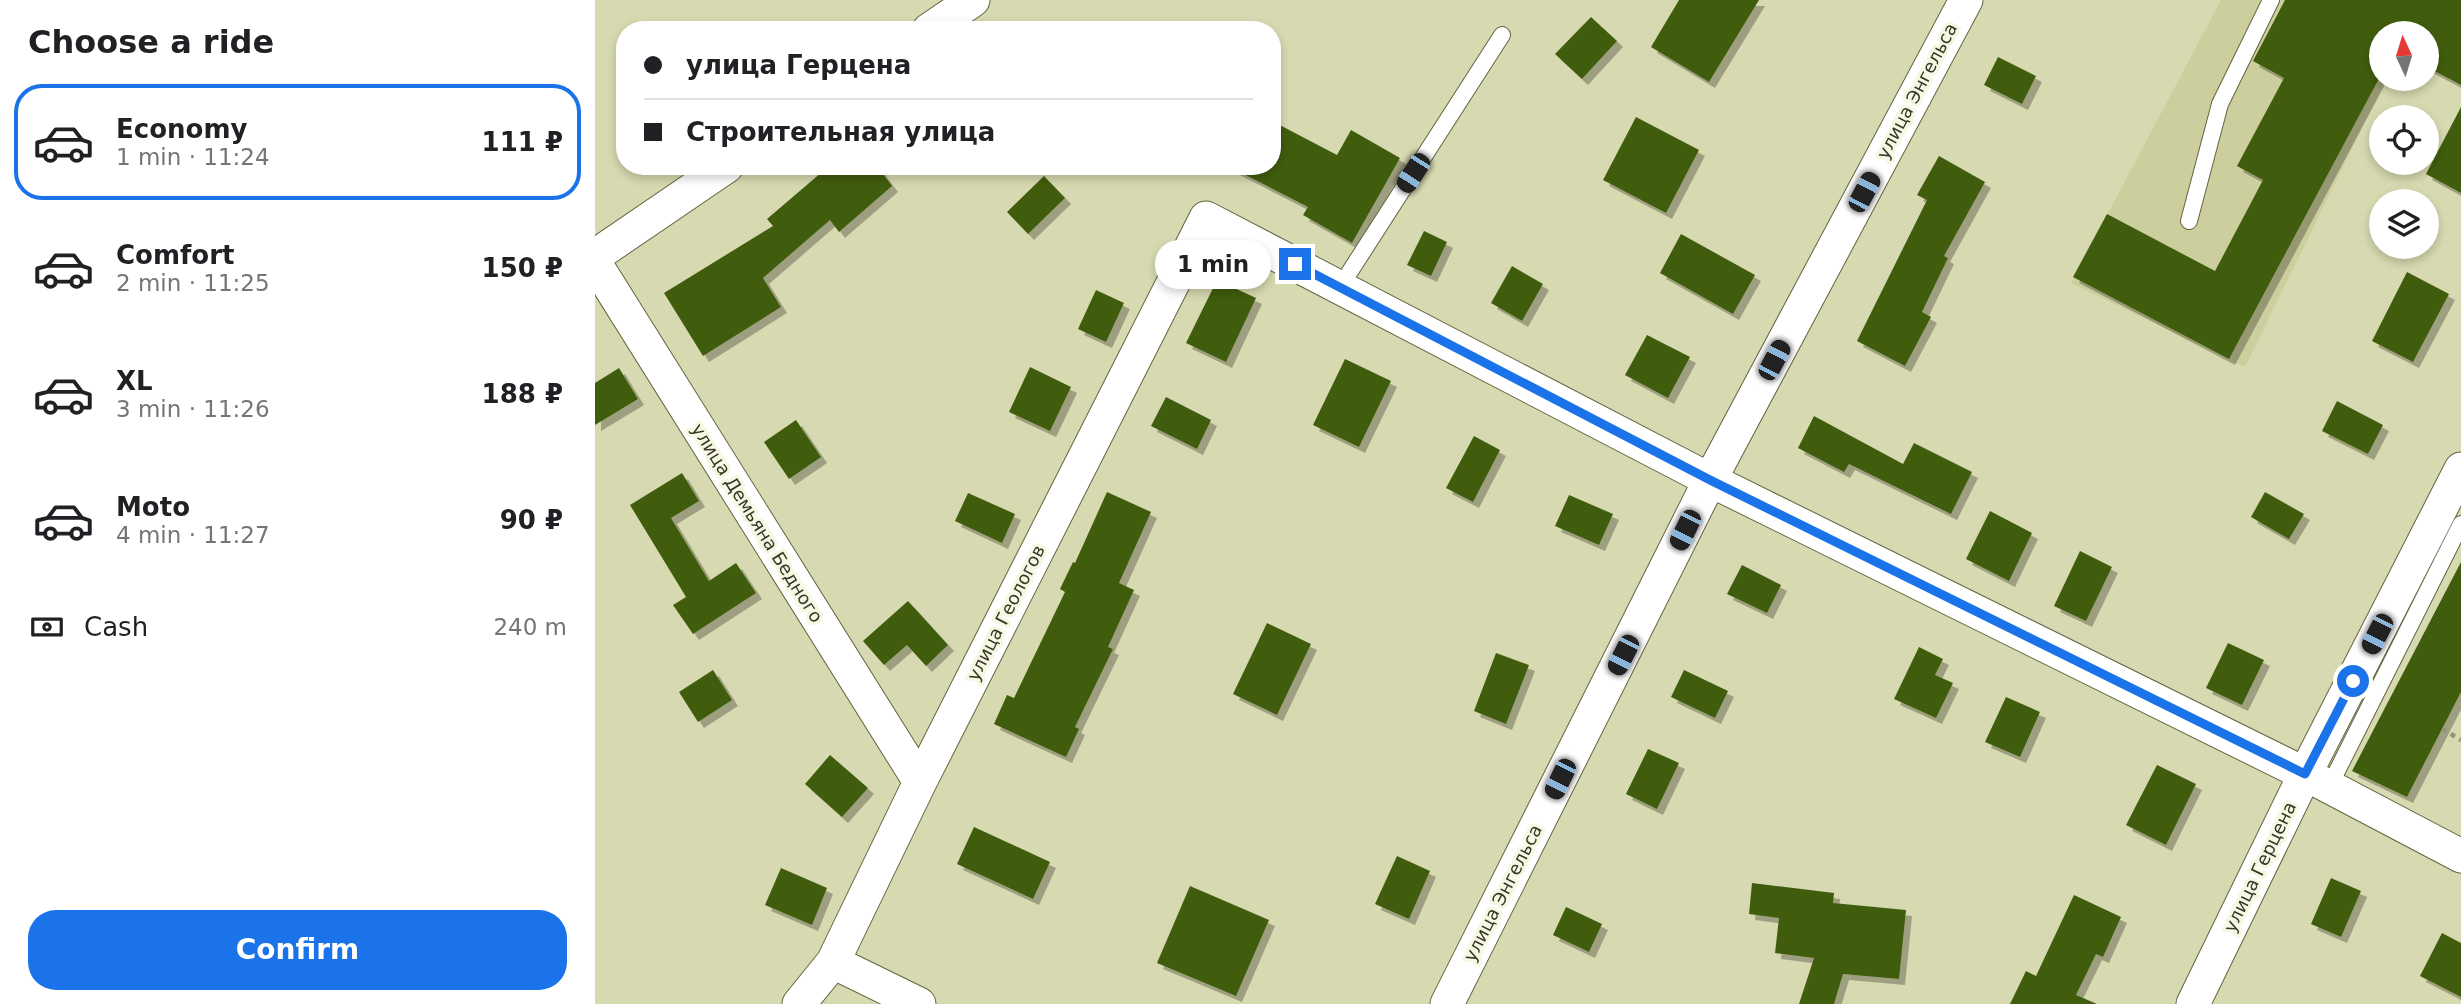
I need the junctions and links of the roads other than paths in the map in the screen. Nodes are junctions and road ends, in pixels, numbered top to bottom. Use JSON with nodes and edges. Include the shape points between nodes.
{"nodes":[{"id":1,"x":972,"y":0,"type":"edge"},
{"id":2,"x":1966,"y":0,"type":"edge"},
{"id":3,"x":2271,"y":0,"type":"edge"},
{"id":4,"x":942,"y":21,"type":"edge"},
{"id":5,"x":1502,"y":35,"type":"dead end"},
{"id":6,"x":714,"y":175,"type":"edge"},
{"id":7,"x":2189,"y":220,"type":"dead end"},
{"id":8,"x":595,"y":256,"type":"edge"},
{"id":9,"x":595,"y":263,"type":"edge"},
{"id":10,"x":1339,"y":288,"type":"junction"},
{"id":11,"x":2461,"y":469,"type":"edge"},
{"id":12,"x":1710,"y":480,"type":"junction"},
{"id":13,"x":2461,"y":524,"type":"edge"},
{"id":14,"x":2317,"y":781,"type":"junction"},
{"id":15,"x":920,"y":782,"type":"junction"},
{"id":16,"x":2461,"y":856,"type":"edge"},
{"id":17,"x":833,"y":962,"type":"junction"},
{"id":18,"x":799,"y":1004,"type":"edge"},
{"id":19,"x":919,"y":1004,"type":"edge"},
{"id":20,"x":1447,"y":1004,"type":"edge"},
{"id":21,"x":2193,"y":1004,"type":"edge"}],
"edges":[{"from":1,"to":4,"type":"street"},
{"from":2,"to":12,"type":"street","name":"улица Энгельса"},
{"from":3,"to":7,"type":"lane","via":[[2220,104]]},
{"from":5,"to":10,"type":"lane"},
{"from":6,"to":8,"type":"street"},
{"from":9,"to":15,"type":"street","name":"улица Демьяна Бедного"},
{"from":10,"to":12,"type":"street"},
{"from":10,"to":15,"type":"street","name":"улица Геологов","via":[[1206,218]]},
{"from":11,"to":14,"type":"street","name":"улица Герцена"},
{"from":12,"to":14,"type":"street"},
{"from":12,"to":20,"type":"street","name":"улица Энгельса"},
{"from":13,"to":14,"type":"lane"},
{"from":14,"to":16,"type":"street"},
{"from":14,"to":21,"type":"street","name":"улица Герцена"},
{"from":15,"to":17,"type":"street","name":"улица Геологов"},
{"from":17,"to":18,"type":"street","name":"улица Геологов"},
{"from":17,"to":19,"type":"street"}]}
